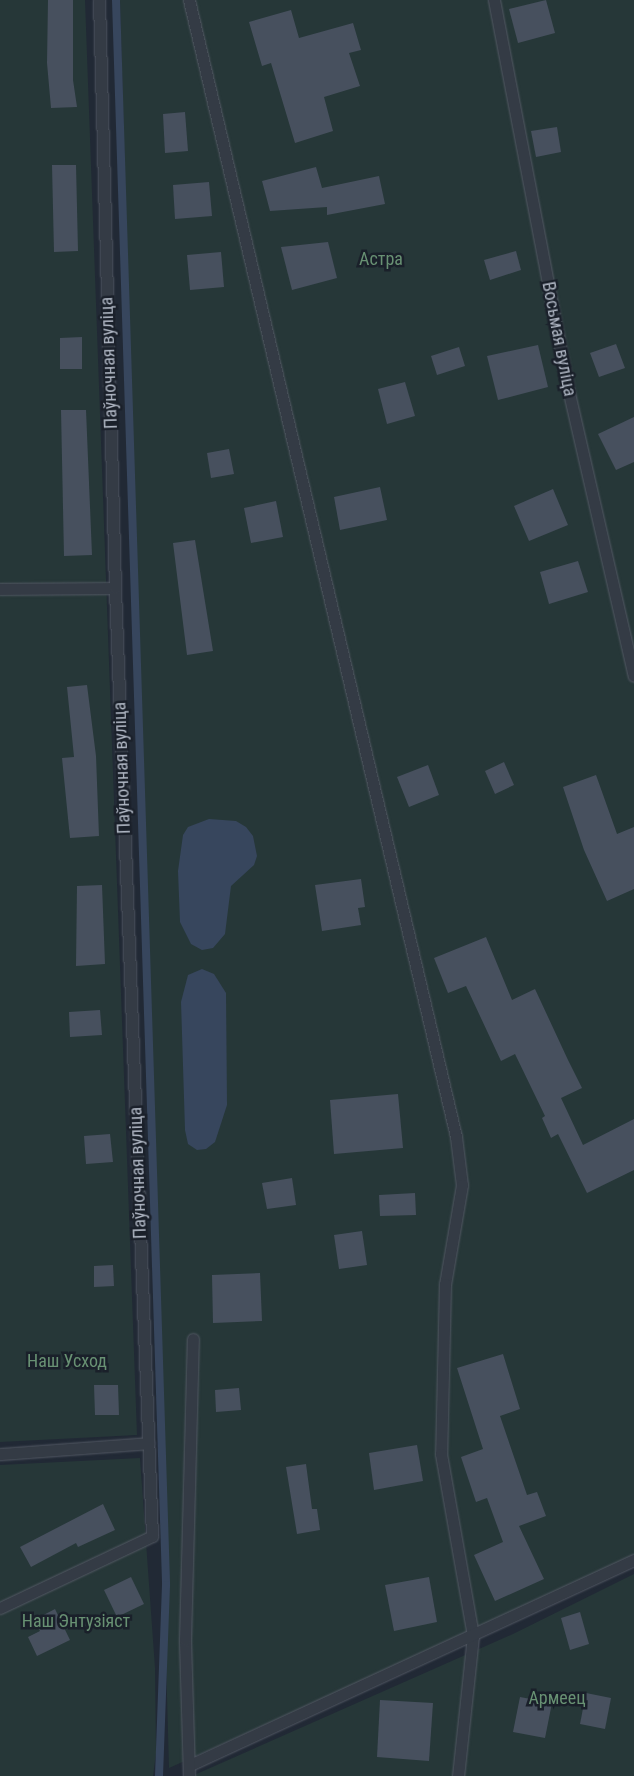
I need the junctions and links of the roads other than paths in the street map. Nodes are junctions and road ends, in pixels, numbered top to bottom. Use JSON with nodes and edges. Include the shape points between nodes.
{"nodes":[{"id":1,"x":99,"y":0,"type":"edge"},
{"id":2,"x":189,"y":0,"type":"edge"},
{"id":3,"x":494,"y":0,"type":"edge"},
{"id":4,"x":115,"y":588,"type":"junction"},
{"id":5,"x":0,"y":589,"type":"edge"},
{"id":6,"x":634,"y":676,"type":"edge"},
{"id":7,"x":194,"y":1339,"type":"dead end"},
{"id":8,"x":149,"y":1444,"type":"junction"},
{"id":9,"x":0,"y":1454,"type":"edge"},
{"id":10,"x":634,"y":1560,"type":"edge"},
{"id":11,"x":0,"y":1608,"type":"edge"},
{"id":12,"x":473,"y":1636,"type":"junction"},
{"id":13,"x":189,"y":1771,"type":"edge"},
{"id":14,"x":458,"y":1776,"type":"edge"}],
"edges":[{"from":1,"to":4,"type":"lane","name":"Паўночная вуліца"},
{"from":2,"to":12,"type":"lane","via":[[456,1137],[462,1185],[445,1284],[441,1454]]},
{"from":3,"to":6,"type":"lane","name":"Восьмая вуліца","via":[[569,393]]},
{"from":4,"to":5,"type":"lane"},
{"from":4,"to":8,"type":"lane","name":"Паўночная вуліца"},
{"from":7,"to":13,"type":"lane","via":[[185,1640]]},
{"from":8,"to":9,"type":"lane"},
{"from":8,"to":11,"type":"lane","name":"Паўночная вуліца","via":[[152,1536]]},
{"from":10,"to":12,"type":"lane"},
{"from":12,"to":13,"type":"lane"},
{"from":12,"to":14,"type":"lane"}]}
